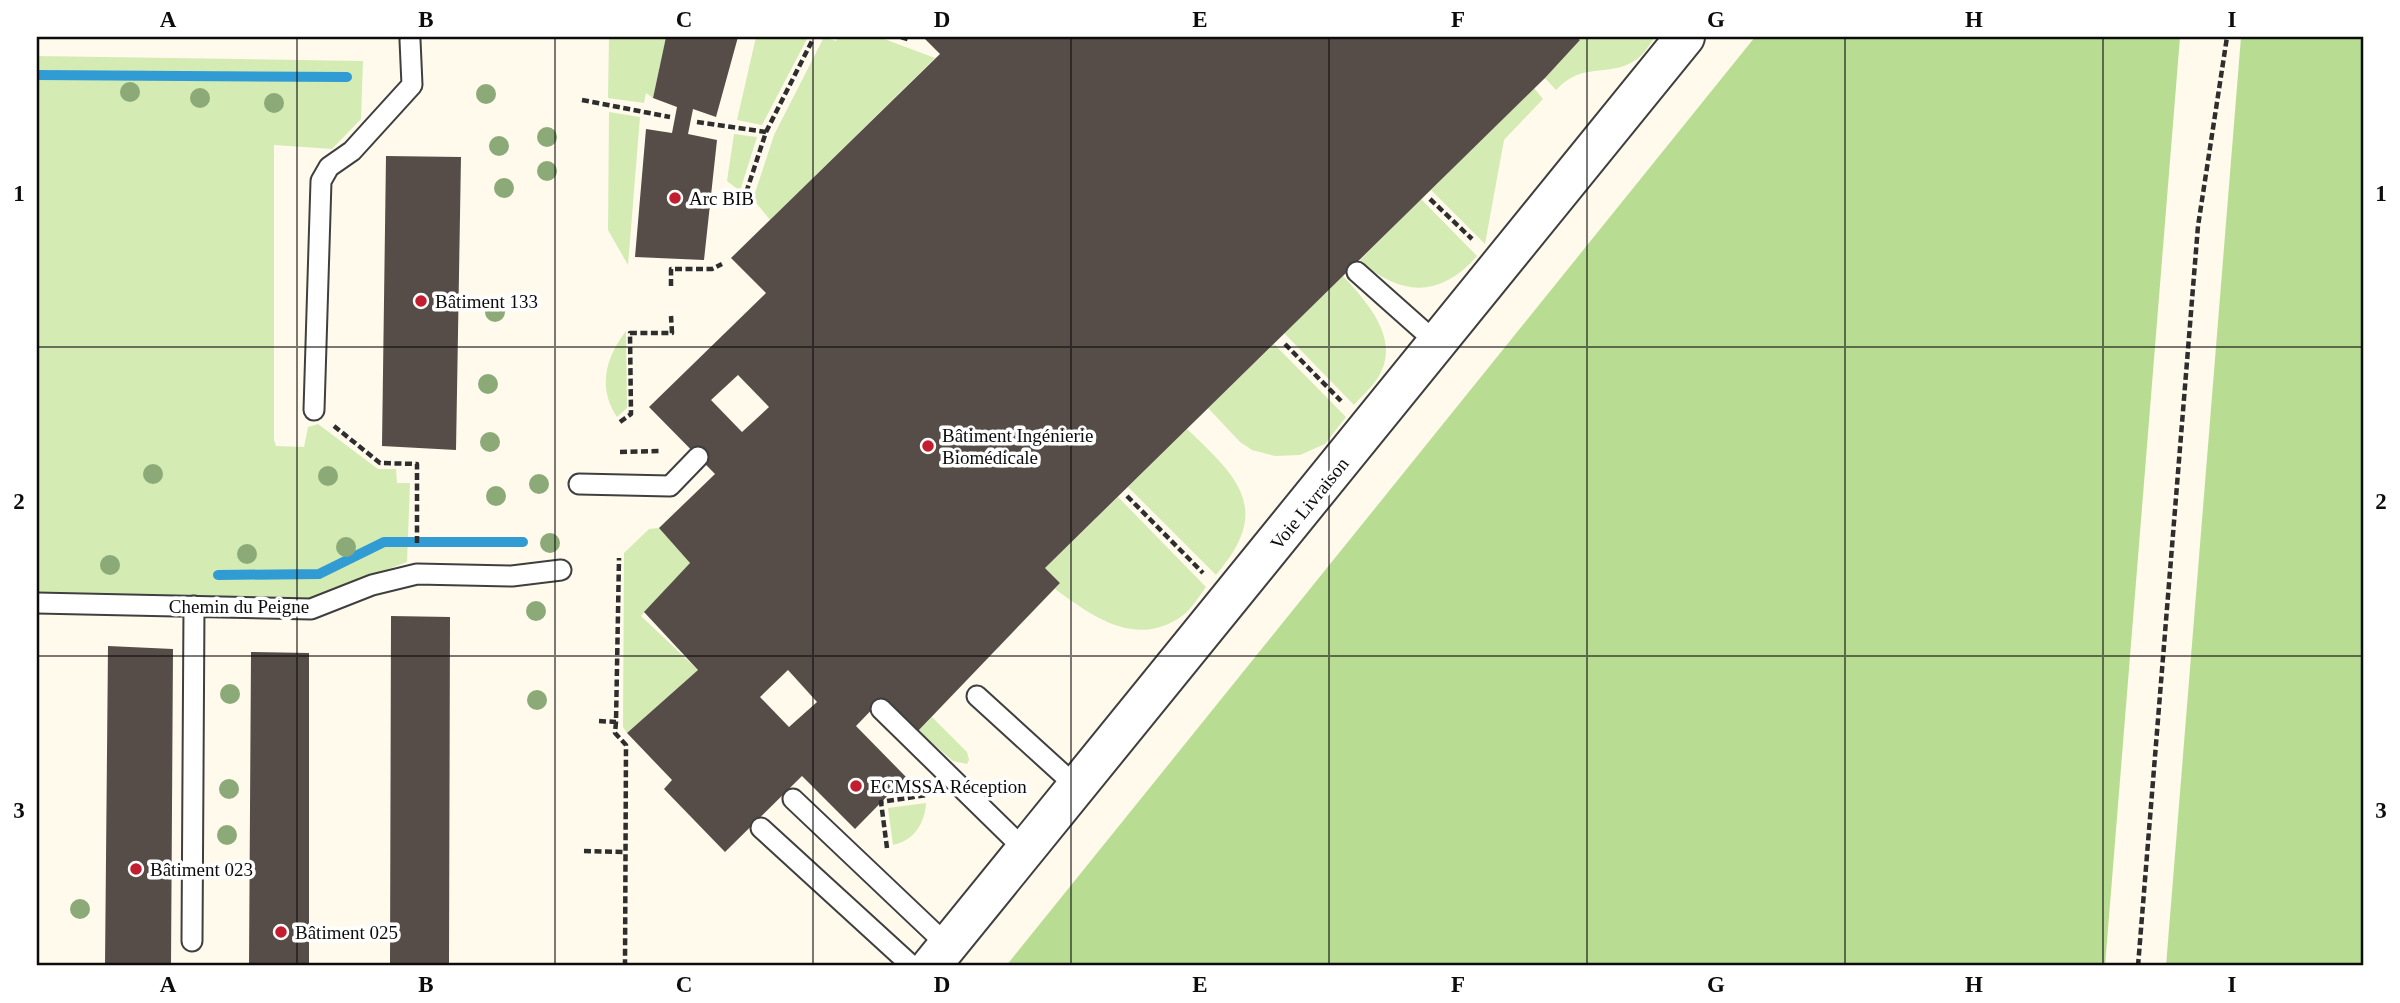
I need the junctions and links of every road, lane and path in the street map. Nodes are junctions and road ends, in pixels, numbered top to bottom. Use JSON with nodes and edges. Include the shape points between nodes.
{"nodes":[{"id":1,"x":814,"y":37,"type":"edge"},
{"id":2,"x":901,"y":37,"type":"edge"},
{"id":3,"x":1685,"y":37,"type":"edge"},
{"id":4,"x":2227,"y":37,"type":"edge"},
{"id":5,"x":410,"y":40,"type":"dead end"},
{"id":6,"x":910,"y":40,"type":"dead end"},
{"id":7,"x":582,"y":100,"type":"dead end"},
{"id":8,"x":670,"y":117,"type":"dead end"},
{"id":9,"x":697,"y":122,"type":"dead end"},
{"id":10,"x":766,"y":132,"type":"junction"},
{"id":11,"x":746,"y":193,"type":"dead end"},
{"id":12,"x":1430,"y":199,"type":"dead end"},
{"id":13,"x":722,"y":264,"type":"dead end"},
{"id":14,"x":1500,"y":266,"type":"junction"},
{"id":15,"x":1357,"y":272,"type":"dead end"},
{"id":16,"x":671,"y":286,"type":"dead end"},
{"id":17,"x":671,"y":316,"type":"dead end"},
{"id":18,"x":1285,"y":344,"type":"dead end"},
{"id":19,"x":1438,"y":344,"type":"junction"},
{"id":20,"x":314,"y":410,"type":"joint"},
{"id":21,"x":620,"y":422,"type":"dead end"},
{"id":22,"x":1369,"y":429,"type":"junction"},
{"id":23,"x":668,"y":444,"type":"dead end"},
{"id":24,"x":620,"y":452,"type":"dead end"},
{"id":25,"x":698,"y":457,"type":"dead end"},
{"id":26,"x":579,"y":484,"type":"dead end"},
{"id":27,"x":1127,"y":496,"type":"dead end"},
{"id":28,"x":417,"y":527,"type":"dead end"},
{"id":29,"x":619,"y":558,"type":"dead end"},
{"id":30,"x":561,"y":570,"type":"dead end"},
{"id":31,"x":1230,"y":601,"type":"junction"},
{"id":32,"x":37,"y":603,"type":"edge"},
{"id":33,"x":194,"y":606,"type":"junction"},
{"id":34,"x":977,"y":696,"type":"dead end"},
{"id":35,"x":880,"y":709,"type":"dead end"},
{"id":36,"x":599,"y":721,"type":"dead end"},
{"id":37,"x":616,"y":722,"type":"junction"},
{"id":38,"x":1078,"y":788,"type":"junction"},
{"id":39,"x":962,"y":789,"type":"junction"},
{"id":40,"x":793,"y":799,"type":"dead end"},
{"id":41,"x":881,"y":802,"type":"dead end"},
{"id":42,"x":761,"y":828,"type":"dead end"},
{"id":43,"x":1025,"y":850,"type":"junction"},
{"id":44,"x":584,"y":851,"type":"dead end"},
{"id":45,"x":626,"y":852,"type":"junction"},
{"id":46,"x":192,"y":941,"type":"dead end"},
{"id":47,"x":939,"y":956,"type":"edge"},
{"id":48,"x":625,"y":966,"type":"edge"},
{"id":49,"x":912,"y":966,"type":"edge"},
{"id":50,"x":2138,"y":966,"type":"edge"}],
"edges":[{"from":1,"to":10,"type":"path"},
{"from":2,"to":6,"type":"path"},
{"from":3,"to":14,"type":"street","name":"Voie Livraison"},
{"from":4,"to":50,"type":"path","via":[[2198,226]]},
{"from":5,"to":20,"type":"lane","via":[[412,85],[352,151],[329,167],[321,181]]},
{"from":7,"to":8,"type":"path"},
{"from":9,"to":10,"type":"path"},
{"from":10,"to":11,"type":"path"},
{"from":12,"to":14,"type":"path"},
{"from":13,"to":16,"type":"path","via":[[712,269],[671,269]]},
{"from":14,"to":19,"type":"street","name":"Voie Livraison"},
{"from":15,"to":19,"type":"lane"},
{"from":17,"to":21,"type":"path","via":[[672,333],[630,332],[631,414]]},
{"from":18,"to":22,"type":"path"},
{"from":19,"to":22,"type":"street","name":"Voie Livraison"},
{"from":20,"to":28,"type":"path","via":[[380,463],[417,464]]},
{"from":22,"to":31,"type":"street","name":"Voie Livraison"},
{"from":23,"to":24,"type":"path","via":[[660,452]]},
{"from":25,"to":26,"type":"lane","via":[[670,486]]},
{"from":27,"to":31,"type":"path"},
{"from":29,"to":37,"type":"path"},
{"from":30,"to":33,"type":"lane","name":"Chemin du Peigne","via":[[512,576],[417,573],[311,609]]},
{"from":31,"to":38,"type":"street","name":"Voie Livraison"},
{"from":32,"to":33,"type":"lane","name":"Chemin du Peigne"},
{"from":33,"to":46,"type":"lane"},
{"from":34,"to":38,"type":"lane"},
{"from":35,"to":39,"type":"lane"},
{"from":36,"to":37,"type":"path"},
{"from":37,"to":45,"type":"path","via":[[615,733],[626,745]]},
{"from":38,"to":43,"type":"street","name":"Voie Livraison"},
{"from":39,"to":41,"type":"path"},
{"from":39,"to":43,"type":"lane"},
{"from":40,"to":47,"type":"lane"},
{"from":42,"to":49,"type":"lane"},
{"from":43,"to":47,"type":"street","name":"Voie Livraison"},
{"from":44,"to":45,"type":"path"},
{"from":45,"to":48,"type":"path"}]}
